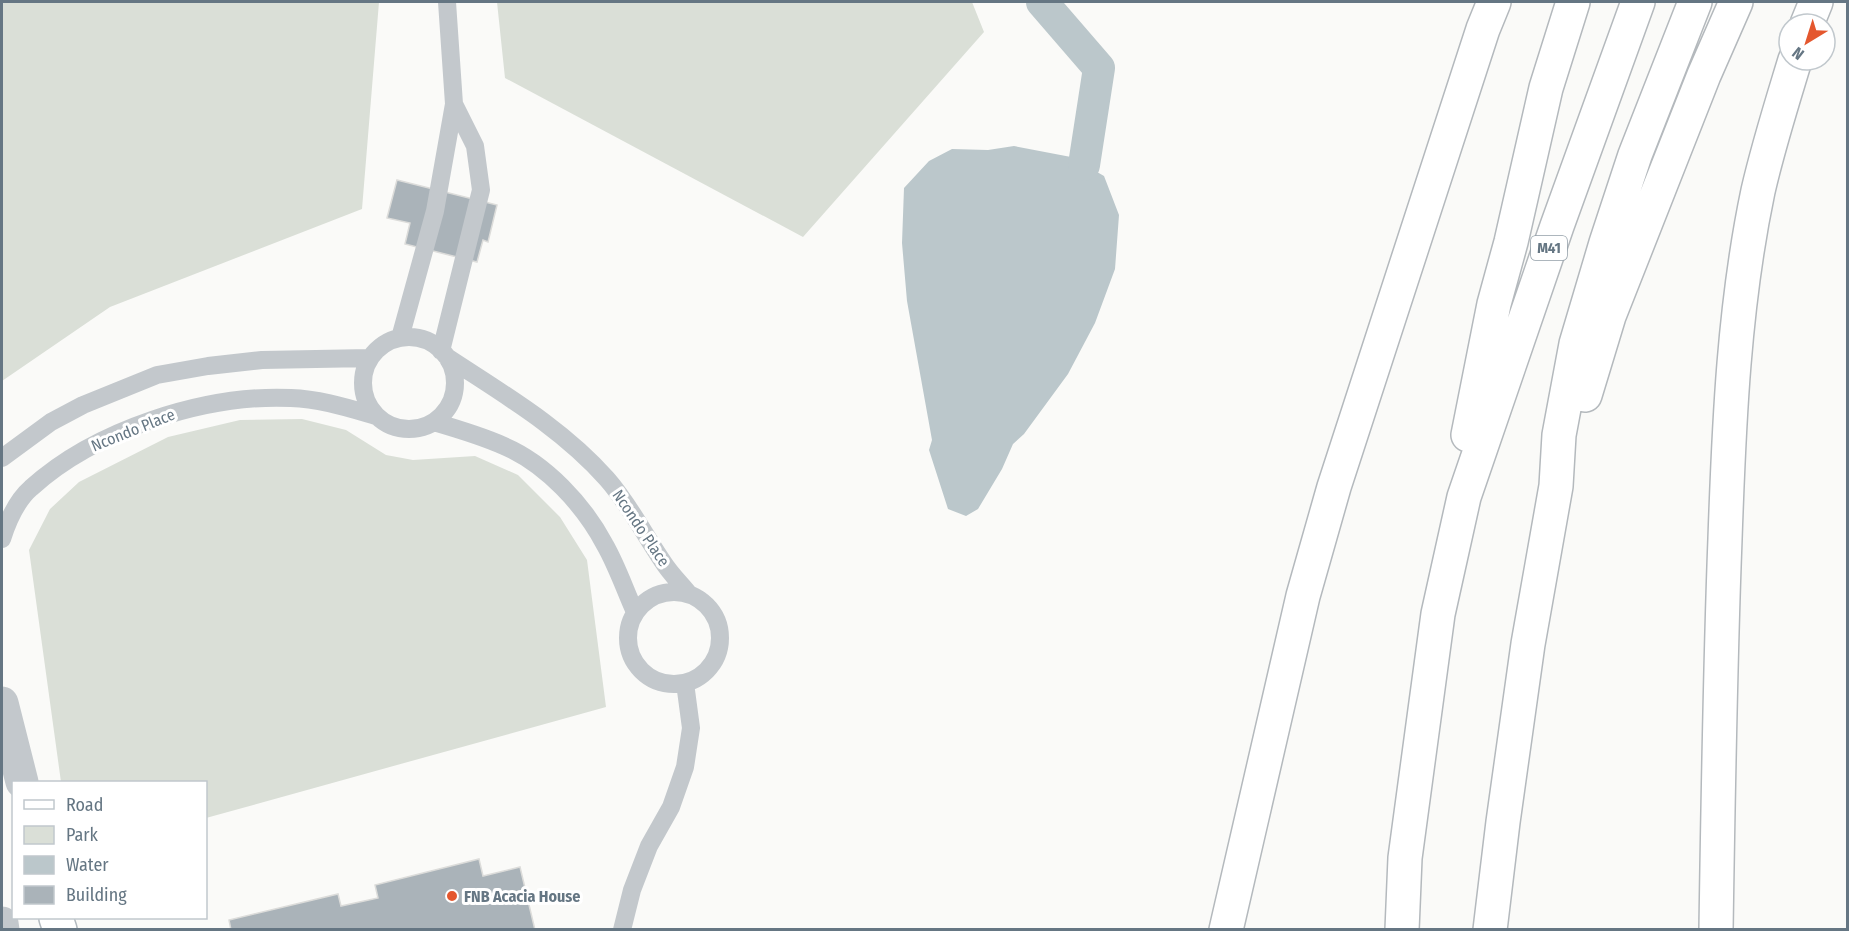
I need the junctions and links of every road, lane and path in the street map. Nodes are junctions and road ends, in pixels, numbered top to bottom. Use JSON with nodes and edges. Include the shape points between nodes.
{"nodes":[{"id":1,"x":447,"y":2,"type":"edge"},
{"id":2,"x":1494,"y":2,"type":"edge"},
{"id":3,"x":1574,"y":2,"type":"edge"},
{"id":4,"x":1638,"y":2,"type":"edge"},
{"id":5,"x":1695,"y":2,"type":"edge"},
{"id":6,"x":1736,"y":2,"type":"edge"},
{"id":7,"x":1792,"y":72,"type":"edge"},
{"id":8,"x":454,"y":104,"type":"junction"},
{"id":9,"x":400,"y":338,"type":"junction"},
{"id":10,"x":444,"y":354,"type":"junction"},
{"id":11,"x":370,"y":358,"type":"junction"},
{"id":12,"x":376,"y":416,"type":"junction"},
{"id":13,"x":434,"y":422,"type":"junction"},
{"id":14,"x":2,"y":458,"type":"edge"},
{"id":15,"x":1556,"y":486,"type":"junction"},
{"id":16,"x":1464,"y":497,"type":"junction"},
{"id":17,"x":2,"y":539,"type":"edge"},
{"id":18,"x":689,"y":594,"type":"junction"},
{"id":19,"x":635,"y":612,"type":"junction"},
{"id":20,"x":685,"y":683,"type":"junction"},
{"id":21,"x":2,"y":703,"type":"edge"},
{"id":22,"x":22,"y":781,"type":"edge"},
{"id":23,"x":2,"y":923,"type":"edge"},
{"id":24,"x":3,"y":930,"type":"edge"},
{"id":25,"x":622,"y":930,"type":"edge"},
{"id":26,"x":1226,"y":930,"type":"edge"},
{"id":27,"x":1402,"y":930,"type":"edge"},
{"id":28,"x":1490,"y":930,"type":"edge"},
{"id":29,"x":1716,"y":930,"type":"edge"}],
"edges":[{"from":1,"to":8,"type":"lane"},
{"from":2,"to":26,"type":"main road","via":[[1334,487],[1303,596]]},
{"from":3,"to":16,"type":"main road","via":[[1546,88],[1494,304],[1469,426]]},
{"from":4,"to":16,"type":"main road","number":"M41"},
{"from":5,"to":15,"type":"main road","via":[[1635,155],[1576,344],[1559,435]]},
{"from":6,"to":15,"type":"main road","via":[[1609,316]]},
{"from":7,"to":29,"type":"main road","via":[[1758,192],[1734,355],[1720,669]]},
{"from":8,"to":9,"type":"lane","via":[[435,211]]},
{"from":8,"to":10,"type":"lane","via":[[475,146],[481,190]]},
{"from":9,"to":10,"type":"lane","name":"Ncondo Place","via":[[422,339]]},
{"from":9,"to":11,"type":"lane","via":[[381,346]]},
{"from":10,"to":13,"type":"lane","via":[[455,385],[445,412]]},
{"from":10,"to":18,"type":"lane","name":"Ncondo Place","via":[[570,442],[607,479],[635,515],[663,563]]},
{"from":11,"to":12,"type":"lane","via":[[363,388]]},
{"from":11,"to":14,"type":"lane","via":[[262,360],[158,375],[51,422]]},
{"from":12,"to":13,"type":"lane","name":"Ncondo Place","via":[[404,429]]},
{"from":12,"to":17,"type":"lane","name":"Ncondo Place","via":[[321,401],[290,398],[172,413],[80,452],[31,488],[13,512]]},
{"from":13,"to":19,"type":"lane","via":[[506,446],[544,472],[582,511],[605,545]]},
{"from":15,"to":28,"type":"main road","via":[[1528,644]]},
{"from":16,"to":27,"type":"main road","number":"M41","via":[[1437,626],[1405,858]]},
{"from":18,"to":19,"type":"lane","name":"Ncondo Place","via":[[659,594]]},
{"from":18,"to":20,"type":"lane","name":"Ncondo Place","via":[[712,612],[719,625],[720,640],[710,668]]},
{"from":19,"to":20,"type":"lane","via":[[628,642],[632,657],[654,679],[669,684]]},
{"from":20,"to":25,"type":"lane","via":[[691,728],[685,767],[649,846]]},
{"from":21,"to":22,"type":"street"},
{"from":23,"to":24,"type":"street"}]}
